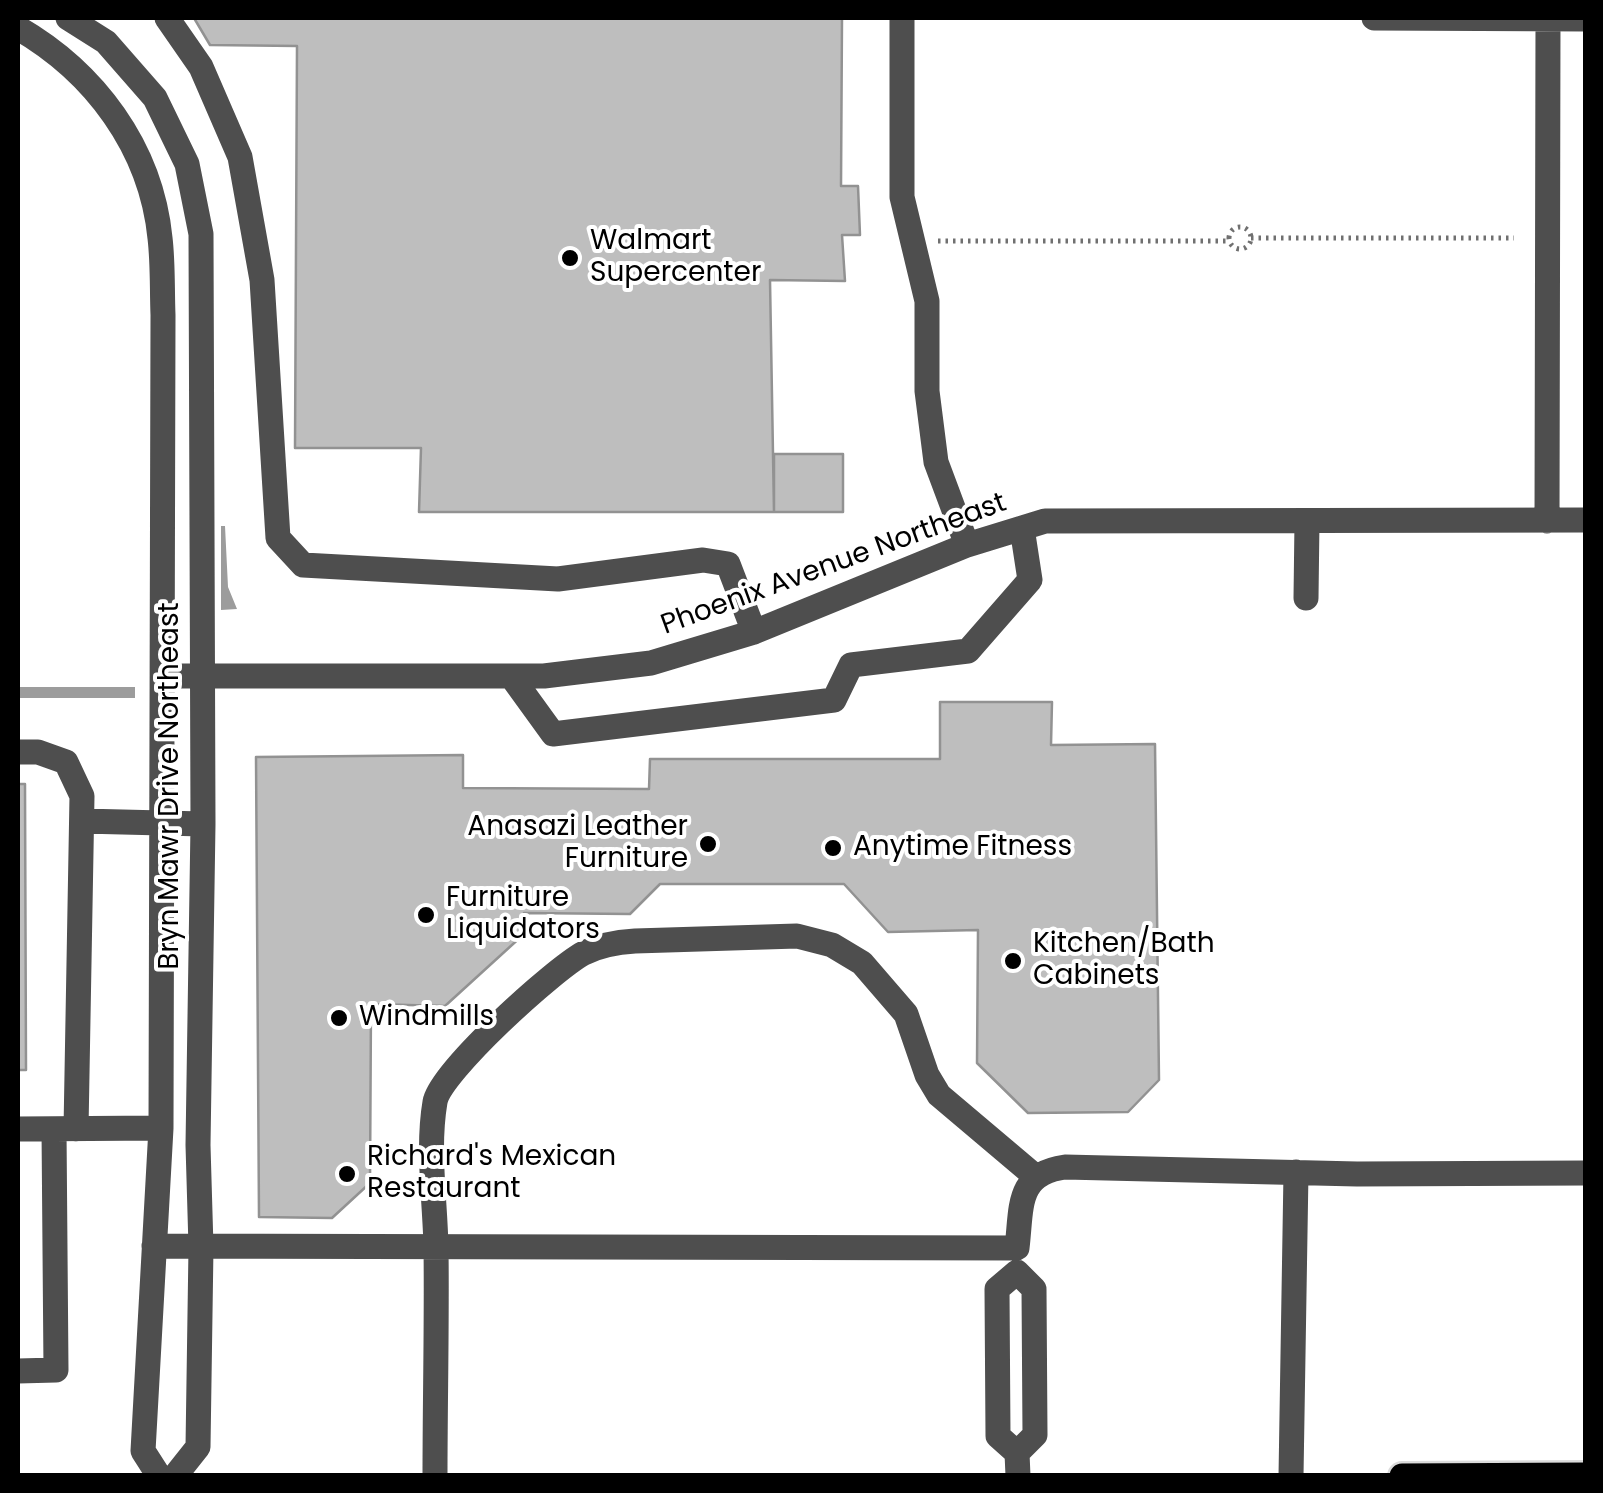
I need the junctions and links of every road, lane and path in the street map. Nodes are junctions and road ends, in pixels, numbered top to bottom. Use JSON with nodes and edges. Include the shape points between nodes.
{"nodes":[{"id":1,"x":68,"y":18,"type":"edge"},
{"id":2,"x":168,"y":18,"type":"edge"},
{"id":3,"x":902,"y":18,"type":"edge"},
{"id":4,"x":1374,"y":18,"type":"edge"},
{"id":5,"x":1548,"y":18,"type":"edge"},
{"id":6,"x":1586,"y":19,"type":"edge"},
{"id":7,"x":18,"y":28,"type":"edge"},
{"id":8,"x":1251,"y":238,"type":"junction"},
{"id":9,"x":1514,"y":238,"type":"dead end"},
{"id":10,"x":925,"y":240,"type":"dead end"},
{"id":11,"x":1230,"y":241,"type":"junction"},
{"id":12,"x":202,"y":313,"type":"junction"},
{"id":13,"x":164,"y":315,"type":"junction"},
{"id":14,"x":1586,"y":520,"type":"edge"},
{"id":15,"x":1307,"y":521,"type":"junction"},
{"id":16,"x":1547,"y":521,"type":"junction"},
{"id":17,"x":1022,"y":528,"type":"junction"},
{"id":18,"x":967,"y":545,"type":"junction"},
{"id":19,"x":1306,"y":598,"type":"dead end"},
{"id":20,"x":754,"y":632,"type":"junction"},
{"id":21,"x":164,"y":676,"type":"junction"},
{"id":22,"x":202,"y":676,"type":"junction"},
{"id":23,"x":510,"y":676,"type":"junction"},
{"id":24,"x":18,"y":752,"type":"edge"},
{"id":25,"x":82,"y":820,"type":"junction"},
{"id":26,"x":164,"y":822,"type":"junction"},
{"id":27,"x":204,"y":824,"type":"junction"},
{"id":28,"x":18,"y":1129,"type":"edge"},
{"id":29,"x":65,"y":1129,"type":"junction"},
{"id":30,"x":161,"y":1137,"type":"junction"},
{"id":31,"x":198,"y":1145,"type":"junction"},
{"id":32,"x":1296,"y":1172,"type":"junction"},
{"id":33,"x":1586,"y":1173,"type":"edge"},
{"id":34,"x":1036,"y":1177,"type":"junction"},
{"id":35,"x":154,"y":1246,"type":"junction"},
{"id":36,"x":201,"y":1247,"type":"junction"},
{"id":37,"x":436,"y":1247,"type":"junction"},
{"id":38,"x":1017,"y":1260,"type":"junction"},
{"id":39,"x":18,"y":1371,"type":"edge"},
{"id":40,"x":1018,"y":1464,"type":"edge"},
{"id":41,"x":1586,"y":1474,"type":"edge"},
{"id":42,"x":160,"y":1476,"type":"edge"},
{"id":43,"x":175,"y":1476,"type":"edge"},
{"id":44,"x":435,"y":1476,"type":"edge"},
{"id":45,"x":1292,"y":1476,"type":"edge"},
{"id":46,"x":1402,"y":1476,"type":"edge"}],
"edges":[{"from":1,"to":12,"type":"street","name":"Bryn Mawr Drive Northeast","via":[[106,42],[155,98],[187,164],[201,234]]},
{"from":2,"to":20,"type":"street","via":[[201,66],[240,157],[262,280],[278,538],[290,552],[304,565],[558,579],[702,560],[728,564]]},
{"from":3,"to":18,"type":"street","via":[[902,197],[927,301],[927,391],[936,462]]},
{"from":4,"to":5,"type":"street"},
{"from":5,"to":6,"type":"street"},
{"from":5,"to":16,"type":"street"},
{"from":7,"to":13,"type":"street","name":"Bryn Mawr Drive Northeast","via":[[50,47],[116,115],[145,175],[160,234]]},
{"from":8,"to":9,"type":"path"},
{"from":8,"to":11,"type":"path","via":[[1241,248]]},
{"from":8,"to":11,"type":"path","via":[[1237,227]]},
{"from":10,"to":11,"type":"path"},
{"from":12,"to":13,"type":"street"},
{"from":12,"to":22,"type":"street","name":"Bryn Mawr Drive Northeast"},
{"from":13,"to":21,"type":"street","name":"Bryn Mawr Drive Northeast"},
{"from":14,"to":16,"type":"street","name":"Phoenix Avenue Northeast"},
{"from":15,"to":16,"type":"street","name":"Phoenix Avenue Northeast"},
{"from":15,"to":17,"type":"street","name":"Phoenix Avenue Northeast","via":[[1045,521]]},
{"from":15,"to":19,"type":"street"},
{"from":17,"to":18,"type":"street","name":"Phoenix Avenue Northeast"},
{"from":17,"to":23,"type":"street","via":[[1030,580],[968,651],[852,665],[834,700],[553,734]]},
{"from":18,"to":20,"type":"street","name":"Phoenix Avenue Northeast"},
{"from":20,"to":23,"type":"street","name":"Phoenix Avenue Northeast","via":[[650,663]]},
{"from":21,"to":22,"type":"street","name":"Phoenix Avenue Northeast"},
{"from":21,"to":26,"type":"street","name":"Bryn Mawr Drive Northeast"},
{"from":22,"to":23,"type":"street","name":"Phoenix Avenue Northeast"},
{"from":22,"to":27,"type":"street","name":"Bryn Mawr Drive Northeast"},
{"from":24,"to":25,"type":"street","via":[[66,762],[82,796]]},
{"from":25,"to":26,"type":"street"},
{"from":25,"to":29,"type":"street"},
{"from":26,"to":27,"type":"street"},
{"from":26,"to":30,"type":"street","name":"Bryn Mawr Drive Northeast"},
{"from":27,"to":31,"type":"street","name":"Bryn Mawr Drive Northeast"},
{"from":28,"to":29,"type":"street"},
{"from":29,"to":30,"type":"street"},
{"from":29,"to":39,"type":"street","via":[[56,1370]]},
{"from":30,"to":31,"type":"street"},
{"from":30,"to":35,"type":"street","name":"Bryn Mawr Drive Northeast"},
{"from":31,"to":36,"type":"street","name":"Bryn Mawr Drive Northeast"},
{"from":32,"to":33,"type":"street"},
{"from":32,"to":34,"type":"street","via":[[1066,1168]]},
{"from":32,"to":45,"type":"street"},
{"from":34,"to":37,"type":"street","via":[[939,1095],[906,1014],[862,964],[832,945],[796,936],[613,943],[583,954],[542,984],[452,1071],[435,1098]]},
{"from":34,"to":38,"type":"street","via":[[1023,1200]]},
{"from":35,"to":36,"type":"street"},
{"from":35,"to":42,"type":"street","name":"Bryn Mawr Drive Northeast","via":[[143,1451]]},
{"from":36,"to":37,"type":"street"},
{"from":36,"to":43,"type":"street","name":"Bryn Mawr Drive Northeast","via":[[198,1447]]},
{"from":37,"to":38,"type":"street"},
{"from":37,"to":44,"type":"street"},
{"from":38,"to":40,"type":"street","via":[[1034,1289],[1035,1435]]},
{"from":38,"to":40,"type":"street","via":[[997,1289],[998,1436]]},
{"from":41,"to":46,"type":"main road"}]}
